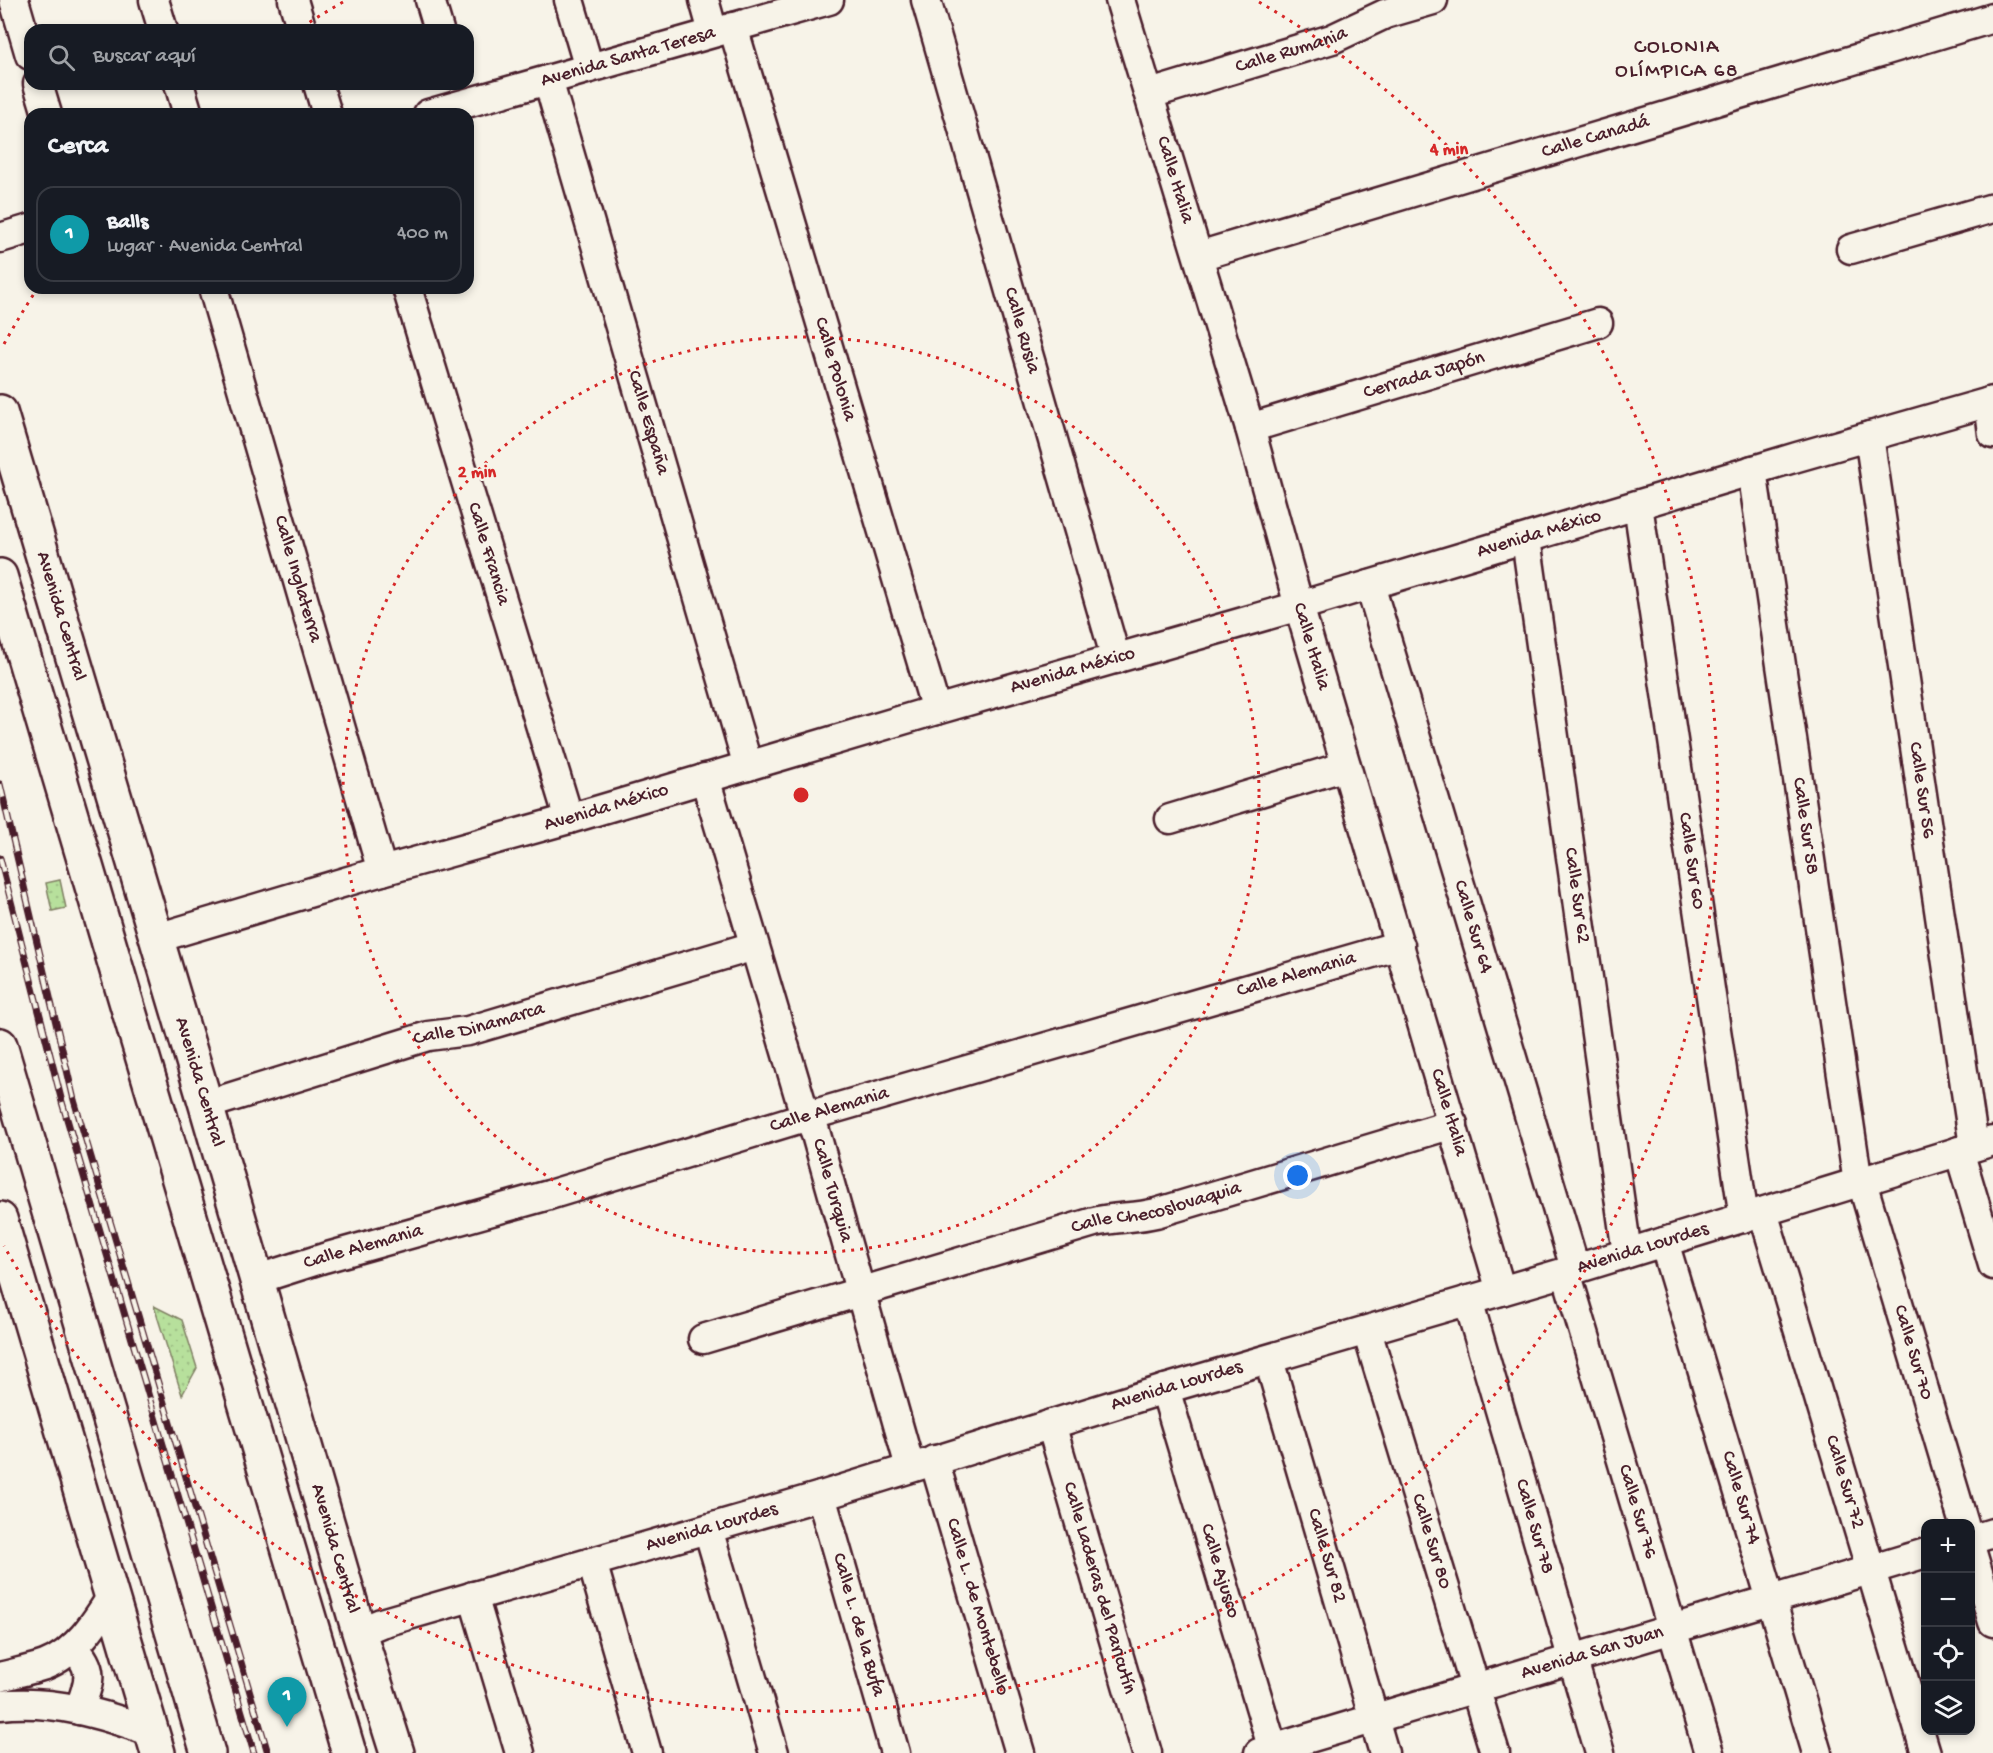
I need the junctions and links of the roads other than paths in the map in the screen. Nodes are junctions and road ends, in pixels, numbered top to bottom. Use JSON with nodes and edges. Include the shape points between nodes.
{"nodes":[{"id":1,"x":14,"y":0,"type":"edge"},
{"id":2,"x":154,"y":0,"type":"edge"},
{"id":3,"x":293,"y":0,"type":"edge"},
{"id":4,"x":430,"y":0,"type":"edge"},
{"id":5,"x":569,"y":0,"type":"edge"},
{"id":6,"x":704,"y":0,"type":"edge"},
{"id":7,"x":829,"y":0,"type":"edge"},
{"id":8,"x":926,"y":0,"type":"edge"},
{"id":9,"x":1119,"y":0,"type":"edge"},
{"id":10,"x":1433,"y":0,"type":"edge"},
{"id":11,"x":1993,"y":18,"type":"edge"},
{"id":12,"x":161,"y":24,"type":"edge"},
{"id":13,"x":300,"y":24,"type":"edge"},
{"id":14,"x":437,"y":24,"type":"edge"},
{"id":15,"x":723,"y":30,"type":"junction"},
{"id":16,"x":24,"y":34,"type":"edge"},
{"id":17,"x":589,"y":68,"type":"junction"},
{"id":18,"x":548,"y":80,"type":"junction"},
{"id":19,"x":40,"y":90,"type":"edge"},
{"id":20,"x":181,"y":90,"type":"edge"},
{"id":21,"x":320,"y":90,"type":"edge"},
{"id":22,"x":458,"y":94,"type":"edge"},
{"id":23,"x":1149,"y":94,"type":"junction"},
{"id":24,"x":45,"y":108,"type":"edge"},
{"id":25,"x":186,"y":108,"type":"edge"},
{"id":26,"x":325,"y":108,"type":"edge"},
{"id":27,"x":437,"y":108,"type":"edge"},
{"id":28,"x":1993,"y":208,"type":"edge"},
{"id":29,"x":24,"y":231,"type":"edge"},
{"id":30,"x":0,"y":238,"type":"edge"},
{"id":31,"x":1851,"y":249,"type":"dead end"},
{"id":32,"x":1199,"y":256,"type":"junction"},
{"id":33,"x":215,"y":294,"type":"edge"},
{"id":34,"x":409,"y":294,"type":"edge"},
{"id":35,"x":1598,"y":323,"type":"dead end"},
{"id":36,"x":1991,"y":402,"type":"edge"},
{"id":37,"x":0,"y":412,"type":"edge"},
{"id":38,"x":1250,"y":428,"type":"junction"},
{"id":39,"x":1993,"y":434,"type":"edge"},
{"id":40,"x":1869,"y":436,"type":"junction"},
{"id":41,"x":1752,"y":470,"type":"junction"},
{"id":42,"x":1638,"y":505,"type":"junction"},
{"id":43,"x":1526,"y":539,"type":"junction"},
{"id":44,"x":0,"y":576,"type":"edge"},
{"id":45,"x":1370,"y":585,"type":"junction"},
{"id":46,"x":1299,"y":606,"type":"junction"},
{"id":47,"x":1116,"y":659,"type":"junction"},
{"id":48,"x":936,"y":710,"type":"junction"},
{"id":49,"x":748,"y":766,"type":"junction"},
{"id":50,"x":1346,"y":766,"type":"junction"},
{"id":51,"x":705,"y":778,"type":"junction"},
{"id":52,"x":569,"y":819,"type":"junction"},
{"id":53,"x":1170,"y":819,"type":"dead end"},
{"id":54,"x":382,"y":871,"type":"junction"},
{"id":55,"x":157,"y":938,"type":"junction"},
{"id":56,"x":1400,"y":945,"type":"junction"},
{"id":57,"x":754,"y":946,"type":"junction"},
{"id":58,"x":0,"y":1045,"type":"edge"},
{"id":59,"x":206,"y":1104,"type":"junction"},
{"id":60,"x":808,"y":1116,"type":"junction"},
{"id":61,"x":1453,"y":1124,"type":"junction"},
{"id":62,"x":1975,"y":1146,"type":"edge"},
{"id":63,"x":1860,"y":1182,"type":"junction"},
{"id":64,"x":1754,"y":1215,"type":"junction"},
{"id":65,"x":0,"y":1219,"type":"edge"},
{"id":66,"x":1664,"y":1242,"type":"junction"},
{"id":67,"x":1627,"y":1253,"type":"junction"},
{"id":68,"x":1993,"y":1265,"type":"edge"},
{"id":69,"x":1570,"y":1270,"type":"junction"},
{"id":70,"x":258,"y":1279,"type":"junction"},
{"id":71,"x":1501,"y":1291,"type":"junction"},
{"id":72,"x":860,"y":1293,"type":"junction"},
{"id":73,"x":1468,"y":1300,"type":"junction"},
{"id":74,"x":1367,"y":1331,"type":"junction"},
{"id":75,"x":703,"y":1339,"type":"dead end"},
{"id":76,"x":1269,"y":1360,"type":"junction"},
{"id":77,"x":1166,"y":1389,"type":"junction"},
{"id":78,"x":1051,"y":1424,"type":"junction"},
{"id":79,"x":922,"y":1464,"type":"junction"},
{"id":80,"x":821,"y":1496,"type":"junction"},
{"id":81,"x":1962,"y":1519,"type":"edge"},
{"id":82,"x":708,"y":1529,"type":"junction"},
{"id":83,"x":1993,"y":1533,"type":"edge"},
{"id":84,"x":1975,"y":1539,"type":"edge"},
{"id":85,"x":1921,"y":1555,"type":"edge"},
{"id":86,"x":1975,"y":1560,"type":"edge"},
{"id":87,"x":592,"y":1562,"type":"junction"},
{"id":88,"x":1870,"y":1570,"type":"junction"},
{"id":89,"x":112,"y":1596,"type":"junction"},
{"id":90,"x":473,"y":1596,"type":"junction"},
{"id":91,"x":1771,"y":1599,"type":"junction"},
{"id":92,"x":1993,"y":1622,"type":"edge"},
{"id":93,"x":1672,"y":1630,"type":"junction"},
{"id":94,"x":359,"y":1632,"type":"junction"},
{"id":95,"x":73,"y":1647,"type":"junction"},
{"id":96,"x":1572,"y":1659,"type":"junction"},
{"id":97,"x":0,"y":1677,"type":"edge"},
{"id":98,"x":1475,"y":1687,"type":"junction"},
{"id":99,"x":0,"y":1705,"type":"edge"},
{"id":100,"x":80,"y":1710,"type":"junction"},
{"id":101,"x":1374,"y":1718,"type":"junction"},
{"id":102,"x":155,"y":1743,"type":"edge"},
{"id":103,"x":1268,"y":1752,"type":"edge"},
{"id":104,"x":208,"y":1753,"type":"edge"},
{"id":105,"x":349,"y":1753,"type":"edge"},
{"id":106,"x":397,"y":1753,"type":"edge"},
{"id":107,"x":520,"y":1753,"type":"edge"},
{"id":108,"x":647,"y":1753,"type":"edge"},
{"id":109,"x":774,"y":1753,"type":"edge"},
{"id":110,"x":895,"y":1753,"type":"edge"},
{"id":111,"x":1020,"y":1753,"type":"edge"},
{"id":112,"x":1147,"y":1753,"type":"edge"},
{"id":113,"x":1384,"y":1753,"type":"edge"},
{"id":114,"x":1495,"y":1753,"type":"edge"},
{"id":115,"x":1600,"y":1753,"type":"edge"},
{"id":116,"x":1709,"y":1753,"type":"edge"},
{"id":117,"x":1817,"y":1753,"type":"edge"},
{"id":118,"x":1926,"y":1753,"type":"edge"}],
"edges":[{"from":1,"to":16,"type":"street"},
{"from":2,"to":12,"type":"street"},
{"from":3,"to":13,"type":"street"},
{"from":4,"to":14,"type":"street"},
{"from":5,"to":17,"type":"street"},
{"from":6,"to":15,"type":"street","name":"Calle Polonia"},
{"from":7,"to":15,"type":"street","name":"Avenida Santa Teresa"},
{"from":8,"to":47,"type":"street","name":"Calle Rusia"},
{"from":9,"to":23,"type":"street","name":"Calle Italia"},
{"from":10,"to":23,"type":"street","name":"Calle Rumania","via":[[1385,14],[1332,39]]},
{"from":11,"to":32,"type":"street","name":"Calle Canadá"},
{"from":15,"to":17,"type":"street","name":"Avenida Santa Teresa"},
{"from":15,"to":48,"type":"street","name":"Calle Polonia"},
{"from":17,"to":18,"type":"street","name":"Avenida Santa Teresa"},
{"from":18,"to":22,"type":"street","name":"Avenida Santa Teresa"},
{"from":18,"to":49,"type":"street","name":"Calle España"},
{"from":19,"to":24,"type":"street"},
{"from":20,"to":25,"type":"street"},
{"from":21,"to":26,"type":"street"},
{"from":22,"to":27,"type":"street","name":"Avenida Santa Teresa"},
{"from":23,"to":32,"type":"street","name":"Calle Italia"},
{"from":28,"to":31,"type":"street"},
{"from":29,"to":30,"type":"street"},
{"from":32,"to":38,"type":"street","name":"Calle Italia"},
{"from":33,"to":54,"type":"street","name":"Calle Inglaterra"},
{"from":34,"to":52,"type":"street","name":"Calle Francia"},
{"from":35,"to":38,"type":"street","name":"Cerrada Japón"},
{"from":36,"to":39,"type":"street"},
{"from":36,"to":40,"type":"street","name":"Avenida México"},
{"from":37,"to":55,"type":"main road","name":"Avenida Central"},
{"from":38,"to":46,"type":"street","name":"Calle Italia"},
{"from":40,"to":41,"type":"street","name":"Avenida México"},
{"from":40,"to":62,"type":"street","name":"Calle Sur 56"},
{"from":41,"to":42,"type":"street","name":"Avenida México"},
{"from":41,"to":63,"type":"street","name":"Calle Sur 58"},
{"from":42,"to":43,"type":"street","name":"Avenida México"},
{"from":42,"to":64,"type":"street","name":"Calle Sur 60"},
{"from":43,"to":45,"type":"street","name":"Avenida México"},
{"from":43,"to":67,"type":"street","name":"Calle Sur 62"},
{"from":44,"to":105,"type":"main road"},
{"from":45,"to":46,"type":"street","name":"Avenida México"},
{"from":45,"to":69,"type":"street","name":"Calle Sur 64"},
{"from":46,"to":47,"type":"street","name":"Avenida México"},
{"from":46,"to":50,"type":"street","name":"Calle Italia"},
{"from":47,"to":48,"type":"street","name":"Avenida México"},
{"from":48,"to":49,"type":"street","name":"Avenida México"},
{"from":49,"to":51,"type":"street","name":"Avenida México"},
{"from":50,"to":53,"type":"street"},
{"from":50,"to":56,"type":"street","name":"Calle Italia"},
{"from":51,"to":52,"type":"street","name":"Avenida México"},
{"from":51,"to":57,"type":"street","name":"Calle Turquia"},
{"from":52,"to":54,"type":"street","name":"Avenida México"},
{"from":54,"to":55,"type":"street","name":"Avenida México"},
{"from":55,"to":59,"type":"main road","name":"Avenida Central"},
{"from":56,"to":60,"type":"street","name":"Calle Alemania"},
{"from":56,"to":61,"type":"street","name":"Calle Italia"},
{"from":57,"to":59,"type":"street","name":"Calle Dinamarca","via":[[468,1031],[428,1036]]},
{"from":57,"to":60,"type":"street","name":"Calle Turquia"},
{"from":58,"to":104,"type":"main road"},
{"from":59,"to":70,"type":"main road","name":"Avenida Central"},
{"from":60,"to":70,"type":"street","name":"Calle Alemania"},
{"from":60,"to":72,"type":"street","name":"Calle Turquia"},
{"from":61,"to":71,"type":"street","name":"Calle Italia"},
{"from":61,"to":72,"type":"street","name":"Calle Checoslovaquia","via":[[1156,1213],[1094,1222]]},
{"from":62,"to":63,"type":"street","name":"Avenida Lourdes"},
{"from":62,"to":68,"type":"street","name":"Calle Sur 56"},
{"from":63,"to":64,"type":"street","name":"Avenida Lourdes"},
{"from":63,"to":81,"type":"street","name":"Calle Sur 70"},
{"from":64,"to":66,"type":"street","name":"Avenida Lourdes"},
{"from":64,"to":88,"type":"street","name":"Calle Sur 72"},
{"from":65,"to":89,"type":"main road"},
{"from":66,"to":67,"type":"street","name":"Avenida Lourdes"},
{"from":66,"to":91,"type":"street","name":"Calle Sur 74"},
{"from":67,"to":69,"type":"street","name":"Avenida Lourdes"},
{"from":69,"to":71,"type":"street","name":"Avenida Lourdes"},
{"from":69,"to":93,"type":"street","name":"Calle Sur 76"},
{"from":70,"to":94,"type":"main road","name":"Avenida Central"},
{"from":71,"to":73,"type":"street","name":"Avenida Lourdes"},
{"from":72,"to":75,"type":"street","name":"Calle Checoslovaquia"},
{"from":72,"to":79,"type":"street","name":"Calle Turquia"},
{"from":73,"to":74,"type":"street","name":"Avenida Lourdes"},
{"from":73,"to":96,"type":"street","name":"Calle Sur 78"},
{"from":74,"to":76,"type":"street","name":"Avenida Lourdes"},
{"from":74,"to":98,"type":"street","name":"Calle Sur 80"},
{"from":76,"to":77,"type":"street","name":"Avenida Lourdes"},
{"from":76,"to":101,"type":"street","name":"Calle Sur 82"},
{"from":77,"to":78,"type":"street","name":"Avenida Lourdes"},
{"from":77,"to":103,"type":"street","name":"Calle Ajusco"},
{"from":78,"to":79,"type":"street","name":"Avenida Lourdes"},
{"from":78,"to":112,"type":"street","name":"Calle Laderas del Paricutín"},
{"from":79,"to":80,"type":"street","name":"Avenida Lourdes"},
{"from":79,"to":111,"type":"street","name":"Calle L. de Montebello"},
{"from":80,"to":82,"type":"street","name":"Avenida Lourdes"},
{"from":80,"to":110,"type":"street","name":"Calle L. de la Bufa"},
{"from":82,"to":87,"type":"street","name":"Avenida Lourdes"},
{"from":82,"to":109,"type":"street"},
{"from":83,"to":84,"type":"street"},
{"from":85,"to":88,"type":"street","name":"Avenida San Juan"},
{"from":86,"to":92,"type":"street"},
{"from":87,"to":90,"type":"street","name":"Avenida Lourdes"},
{"from":87,"to":108,"type":"street"},
{"from":88,"to":91,"type":"street","name":"Avenida San Juan"},
{"from":88,"to":118,"type":"street","name":"Calle Sur 72"},
{"from":89,"to":95,"type":"street"},
{"from":89,"to":102,"type":"main road"},
{"from":90,"to":94,"type":"street","name":"Avenida Lourdes"},
{"from":90,"to":107,"type":"street"},
{"from":91,"to":93,"type":"street","name":"Avenida San Juan"},
{"from":91,"to":117,"type":"street","name":"Calle Sur 74"},
{"from":93,"to":96,"type":"street","name":"Avenida San Juan"},
{"from":93,"to":116,"type":"street","name":"Calle Sur 76"},
{"from":94,"to":106,"type":"main road","name":"Avenida Central"},
{"from":95,"to":97,"type":"street","via":[[46,1664]]},
{"from":95,"to":100,"type":"street","via":[[89,1671]]},
{"from":96,"to":98,"type":"street","name":"Avenida San Juan"},
{"from":96,"to":115,"type":"street","name":"Calle Sur 78"},
{"from":98,"to":101,"type":"street","name":"Avenida San Juan"},
{"from":98,"to":114,"type":"street","name":"Calle Sur 80"},
{"from":99,"to":100,"type":"street","via":[[34,1703]]},
{"from":100,"to":102,"type":"street","via":[[115,1719]]},
{"from":101,"to":103,"type":"street","name":"Avenida San Juan"},
{"from":101,"to":113,"type":"street","name":"Calle Sur 82"}]}
